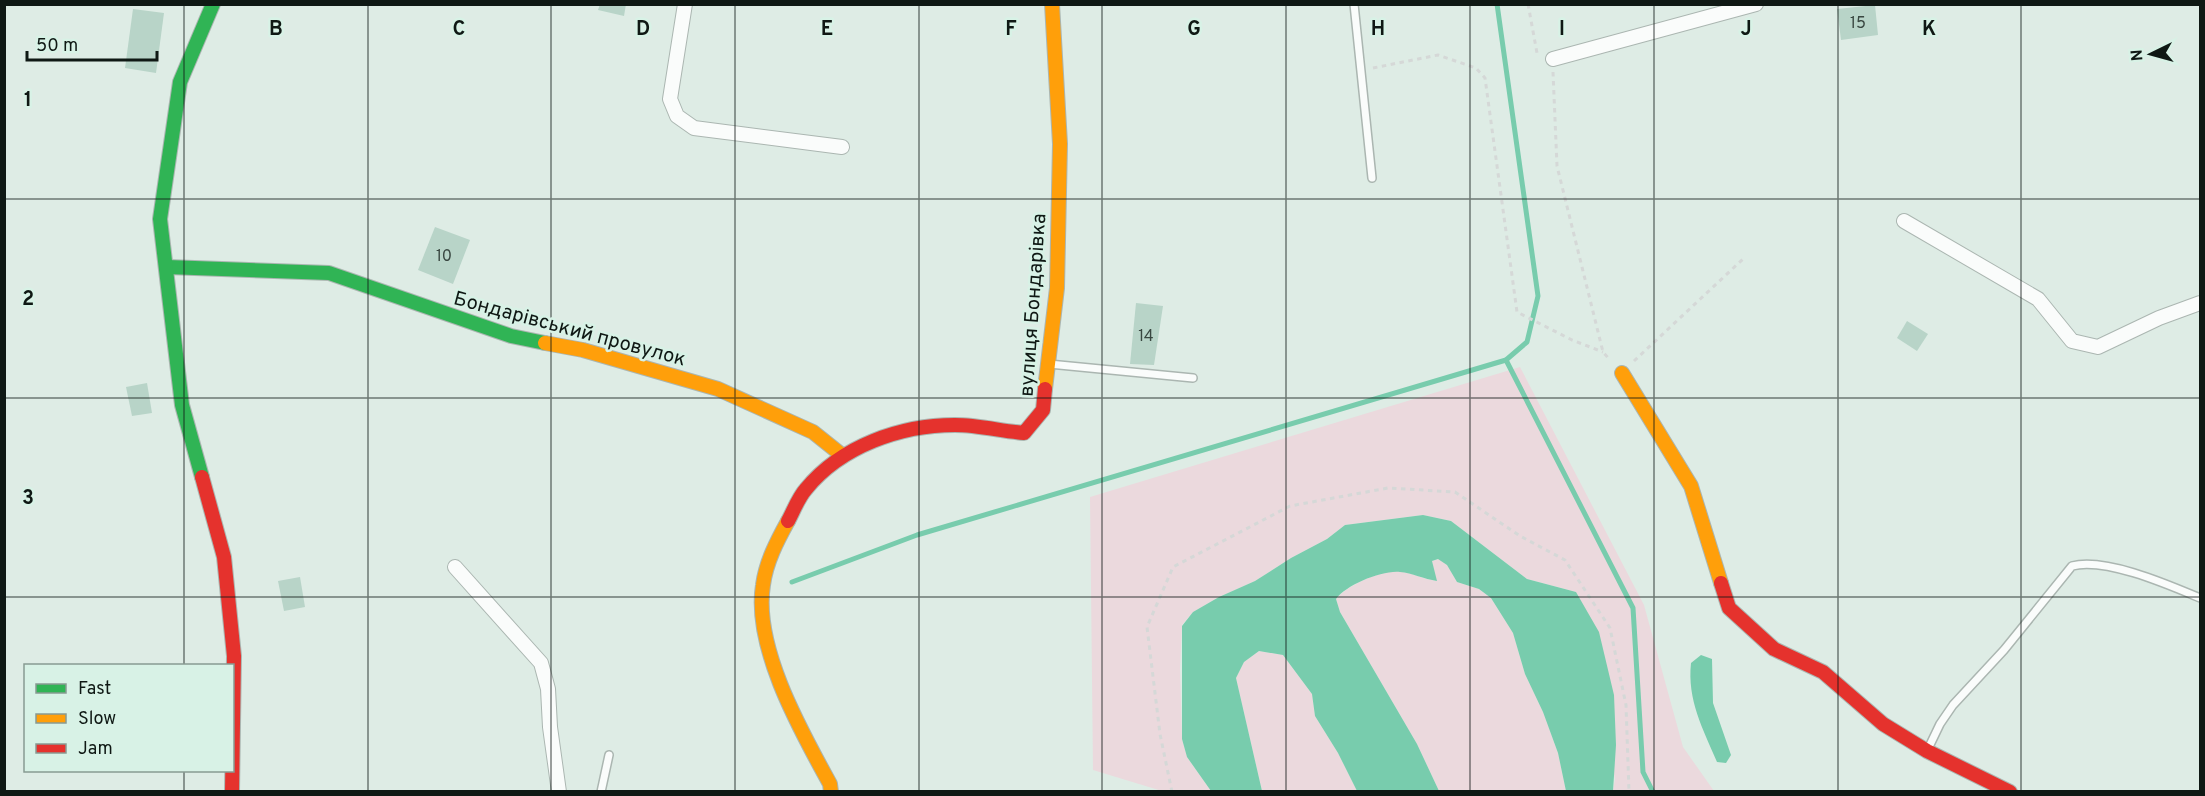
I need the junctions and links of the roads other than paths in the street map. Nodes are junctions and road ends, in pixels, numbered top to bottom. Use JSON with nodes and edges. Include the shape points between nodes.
{"nodes":[{"id":1,"x":213,"y":4,"type":"edge"},
{"id":2,"x":685,"y":4,"type":"edge"},
{"id":3,"x":1052,"y":4,"type":"edge"},
{"id":4,"x":1353,"y":4,"type":"edge"},
{"id":5,"x":1756,"y":4,"type":"edge"},
{"id":6,"x":1553,"y":59,"type":"road end"},
{"id":7,"x":842,"y":147,"type":"dead end"},
{"id":8,"x":1372,"y":178,"type":"dead end"},
{"id":9,"x":1904,"y":221,"type":"dead end"},
{"id":10,"x":167,"y":267,"type":"junction"},
{"id":11,"x":2200,"y":303,"type":"edge"},
{"id":12,"x":1049,"y":364,"type":"junction"},
{"id":13,"x":1622,"y":373,"type":"road end"},
{"id":14,"x":1193,"y":378,"type":"dead end"},
{"id":15,"x":843,"y":456,"type":"junction"},
{"id":16,"x":455,"y":567,"type":"dead end"},
{"id":17,"x":2200,"y":598,"type":"edge"},
{"id":18,"x":234,"y":664,"type":"edge"},
{"id":19,"x":1927,"y":751,"type":"junction"},
{"id":20,"x":609,"y":755,"type":"dead end"},
{"id":21,"x":232,"y":772,"type":"edge"},
{"id":22,"x":232,"y":792,"type":"edge"},
{"id":23,"x":559,"y":792,"type":"edge"},
{"id":24,"x":601,"y":792,"type":"edge"},
{"id":25,"x":831,"y":792,"type":"edge"},
{"id":26,"x":2010,"y":792,"type":"edge"}],
"edges":[{"from":1,"to":10,"type":"street","via":[[180,82],[160,219]]},
{"from":2,"to":7,"type":"street","via":[[670,99],[677,116],[694,128]]},
{"from":3,"to":12,"type":"street","name":"вулиця Бондарівка","via":[[1060,144],[1057,288]]},
{"from":4,"to":8,"type":"lane"},
{"from":5,"to":6,"type":"street"},
{"from":9,"to":11,"type":"street","via":[[2037,299],[2072,341],[2098,347]]},
{"from":10,"to":15,"type":"street","name":"Бондарівський провулок","via":[[329,273],[511,336],[583,350],[718,389],[813,432]]},
{"from":10,"to":18,"type":"street","via":[[182,405],[224,556]]},
{"from":12,"to":14,"type":"lane"},
{"from":12,"to":15,"type":"street","name":"вулиця Бондарівка","via":[[1043,410],[1024,433],[957,425],[923,427],[875,440]]},
{"from":13,"to":19,"type":"street","via":[[1691,486],[1729,608],[1774,649],[1823,672],[1883,724]]},
{"from":15,"to":25,"type":"street","name":"вулиця Бондарівка","via":[[805,489],[776,544],[764,578],[762,605],[771,657],[795,722]]},
{"from":16,"to":23,"type":"street","via":[[541,663],[548,689]]},
{"from":17,"to":19,"type":"lane","via":[[2163,582],[2112,568],[2072,566],[1953,705]]},
{"from":19,"to":26,"type":"street"},
{"from":20,"to":24,"type":"lane"},
{"from":21,"to":22,"type":"street"}]}
